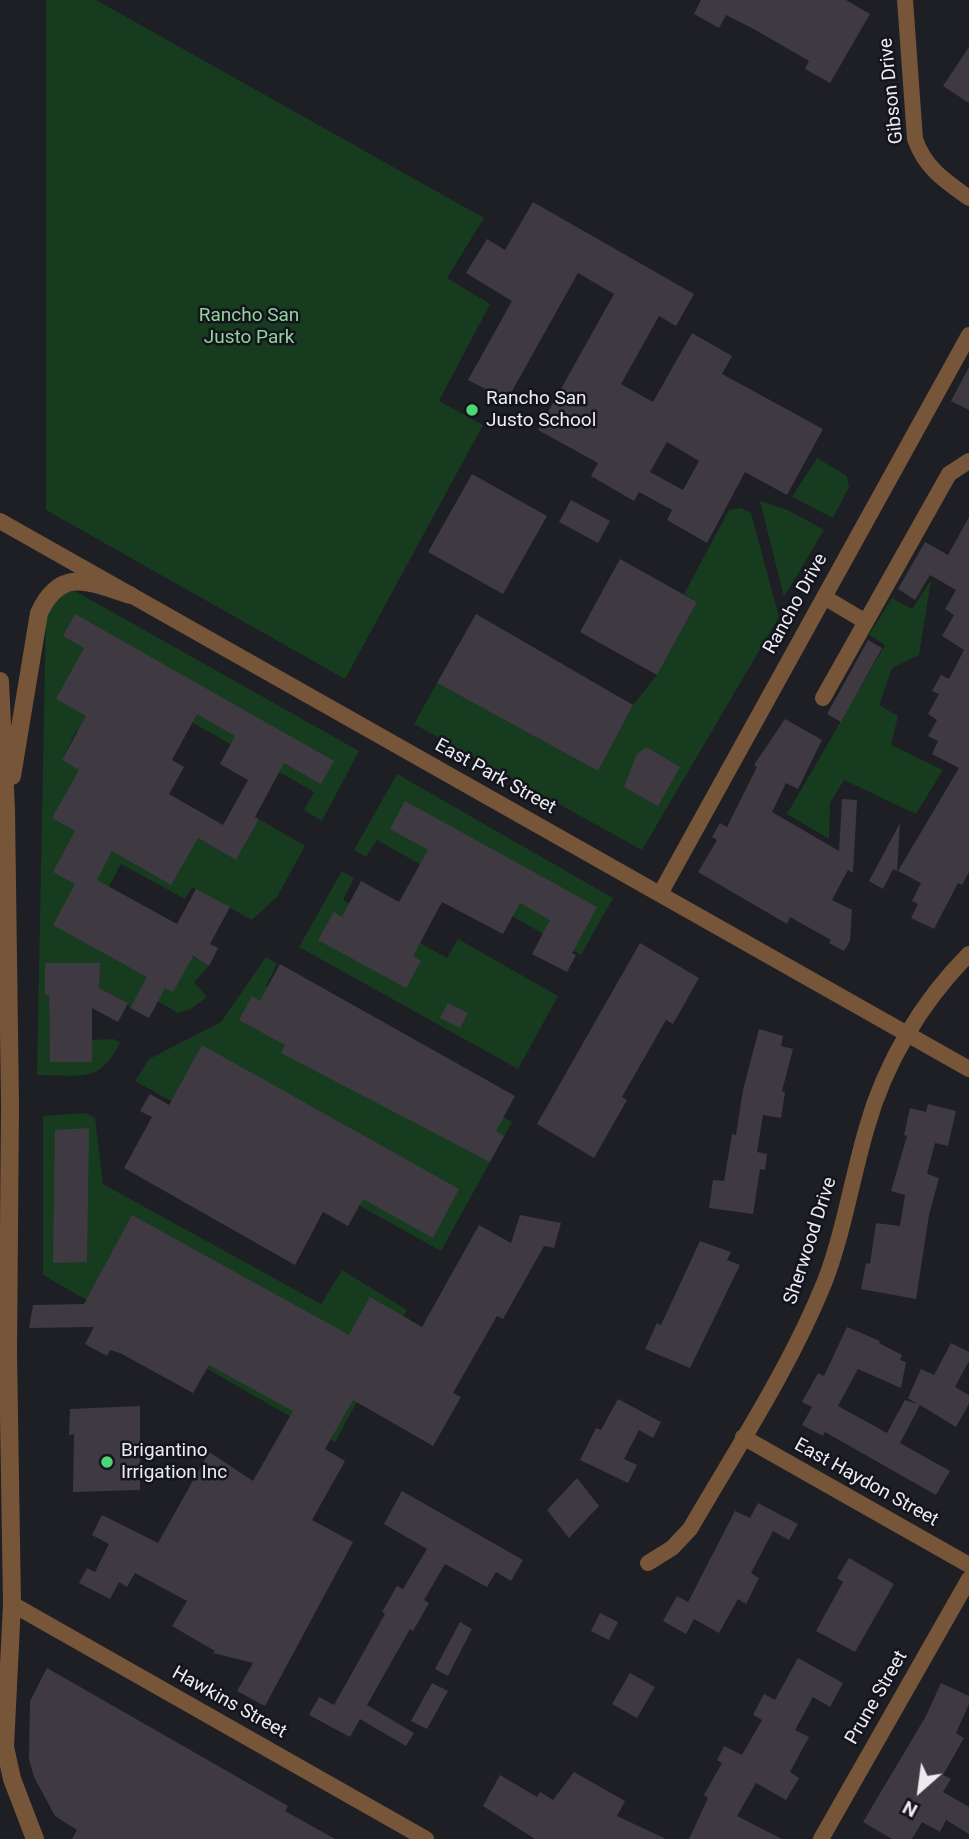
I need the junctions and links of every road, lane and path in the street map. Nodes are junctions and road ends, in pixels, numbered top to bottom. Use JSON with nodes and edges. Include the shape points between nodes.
{"nodes":[{"id":1,"x":905,"y":0,"type":"edge"},
{"id":2,"x":969,"y":198,"type":"edge"},
{"id":3,"x":969,"y":334,"type":"edge"},
{"id":4,"x":969,"y":461,"type":"edge"},
{"id":5,"x":0,"y":521,"type":"edge"},
{"id":6,"x":130,"y":595,"type":"junction"},
{"id":7,"x":824,"y":597,"type":"junction"},
{"id":8,"x":866,"y":622,"type":"junction"},
{"id":9,"x":0,"y":681,"type":"edge"},
{"id":10,"x":823,"y":698,"type":"dead end"},
{"id":11,"x":6,"y":810,"type":"junction"},
{"id":12,"x":660,"y":894,"type":"junction"},
{"id":13,"x":969,"y":954,"type":"edge"},
{"id":14,"x":907,"y":1033,"type":"junction"},
{"id":15,"x":969,"y":1069,"type":"edge"},
{"id":16,"x":743,"y":1437,"type":"junction"},
{"id":17,"x":648,"y":1563,"type":"dead end"},
{"id":18,"x":969,"y":1565,"type":"edge"},
{"id":19,"x":969,"y":1579,"type":"edge"},
{"id":20,"x":12,"y":1604,"type":"junction"},
{"id":21,"x":35,"y":1839,"type":"edge"},
{"id":22,"x":426,"y":1839,"type":"edge"},
{"id":23,"x":821,"y":1839,"type":"edge"}],
"edges":[{"from":1,"to":2,"type":"street","name":"Gibson Drive","via":[[920,155],[931,170]]},
{"from":3,"to":7,"type":"street","name":"Rancho Drive"},
{"from":4,"to":8,"type":"street","via":[[949,474]]},
{"from":5,"to":6,"type":"street","name":"East Park Street"},
{"from":6,"to":11,"type":"street","via":[[74,581],[47,596],[39,613]]},
{"from":6,"to":12,"type":"street","name":"East Park Street"},
{"from":7,"to":8,"type":"street"},
{"from":7,"to":12,"type":"street","name":"Rancho Drive"},
{"from":8,"to":10,"type":"street"},
{"from":9,"to":11,"type":"street"},
{"from":11,"to":20,"type":"street"},
{"from":12,"to":14,"type":"street","name":"East Park Street"},
{"from":13,"to":14,"type":"street","name":"Sherwood Drive"},
{"from":14,"to":15,"type":"street","name":"East Park Street"},
{"from":14,"to":16,"type":"street","name":"Sherwood Drive","via":[[867,1126],[826,1278],[799,1339]]},
{"from":16,"to":17,"type":"street","name":"Sherwood Drive","via":[[690,1528],[672,1548]]},
{"from":16,"to":18,"type":"street","name":"East Haydon Street"},
{"from":19,"to":23,"type":"street","name":"Prune Street"},
{"from":20,"to":21,"type":"street","via":[[5,1747]]},
{"from":20,"to":22,"type":"street","name":"Hawkins Street"}]}
